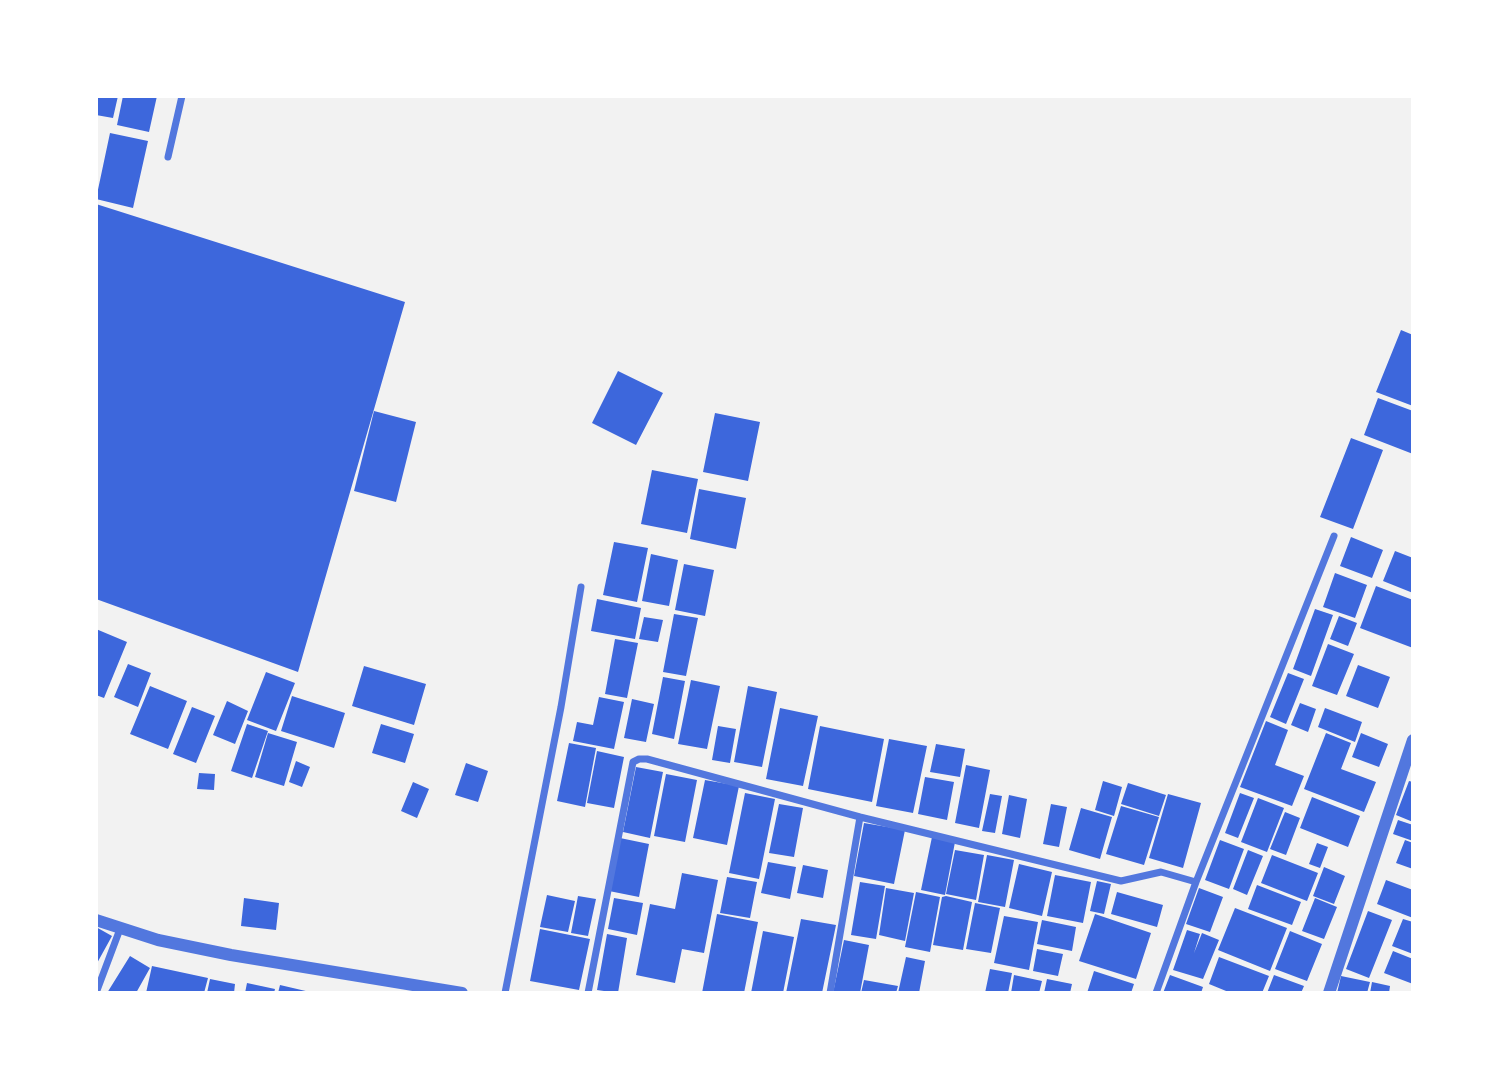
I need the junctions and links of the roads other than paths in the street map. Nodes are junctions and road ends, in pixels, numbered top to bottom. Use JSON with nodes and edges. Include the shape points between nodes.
{"nodes":[{"id":1,"x":182,"y":96,"type":"edge"},
{"id":2,"x":168,"y":157,"type":"dead end"},
{"id":3,"x":1334,"y":536,"type":"dead end"},
{"id":4,"x":582,"y":587,"type":"dead end"},
{"id":5,"x":1413,"y":740,"type":"edge"},
{"id":6,"x":860,"y":817,"type":"junction"},
{"id":7,"x":1196,"y":881,"type":"junction"},
{"id":8,"x":96,"y":920,"type":"edge"},
{"id":9,"x":120,"y":929,"type":"junction"},
{"id":10,"x":428,"y":990,"type":"edge"},
{"id":11,"x":96,"y":993,"type":"edge"},
{"id":12,"x":462,"y":993,"type":"edge"},
{"id":13,"x":505,"y":993,"type":"edge"},
{"id":14,"x":588,"y":993,"type":"edge"},
{"id":15,"x":830,"y":993,"type":"edge"},
{"id":16,"x":1156,"y":993,"type":"edge"},
{"id":17,"x":1329,"y":993,"type":"edge"}],
"edges":[{"from":1,"to":2,"type":"street"},
{"from":3,"to":7,"type":"street"},
{"from":4,"to":13,"type":"street"},
{"from":5,"to":17,"type":"street"},
{"from":6,"to":7,"type":"street","via":[[1121,881],[1160,873]]},
{"from":6,"to":14,"type":"street","via":[[647,759],[632,762]]},
{"from":6,"to":15,"type":"street"},
{"from":7,"to":16,"type":"street"},
{"from":8,"to":9,"type":"street"},
{"from":9,"to":10,"type":"street","via":[[231,955]]},
{"from":9,"to":11,"type":"street"},
{"from":10,"to":12,"type":"street"}]}
